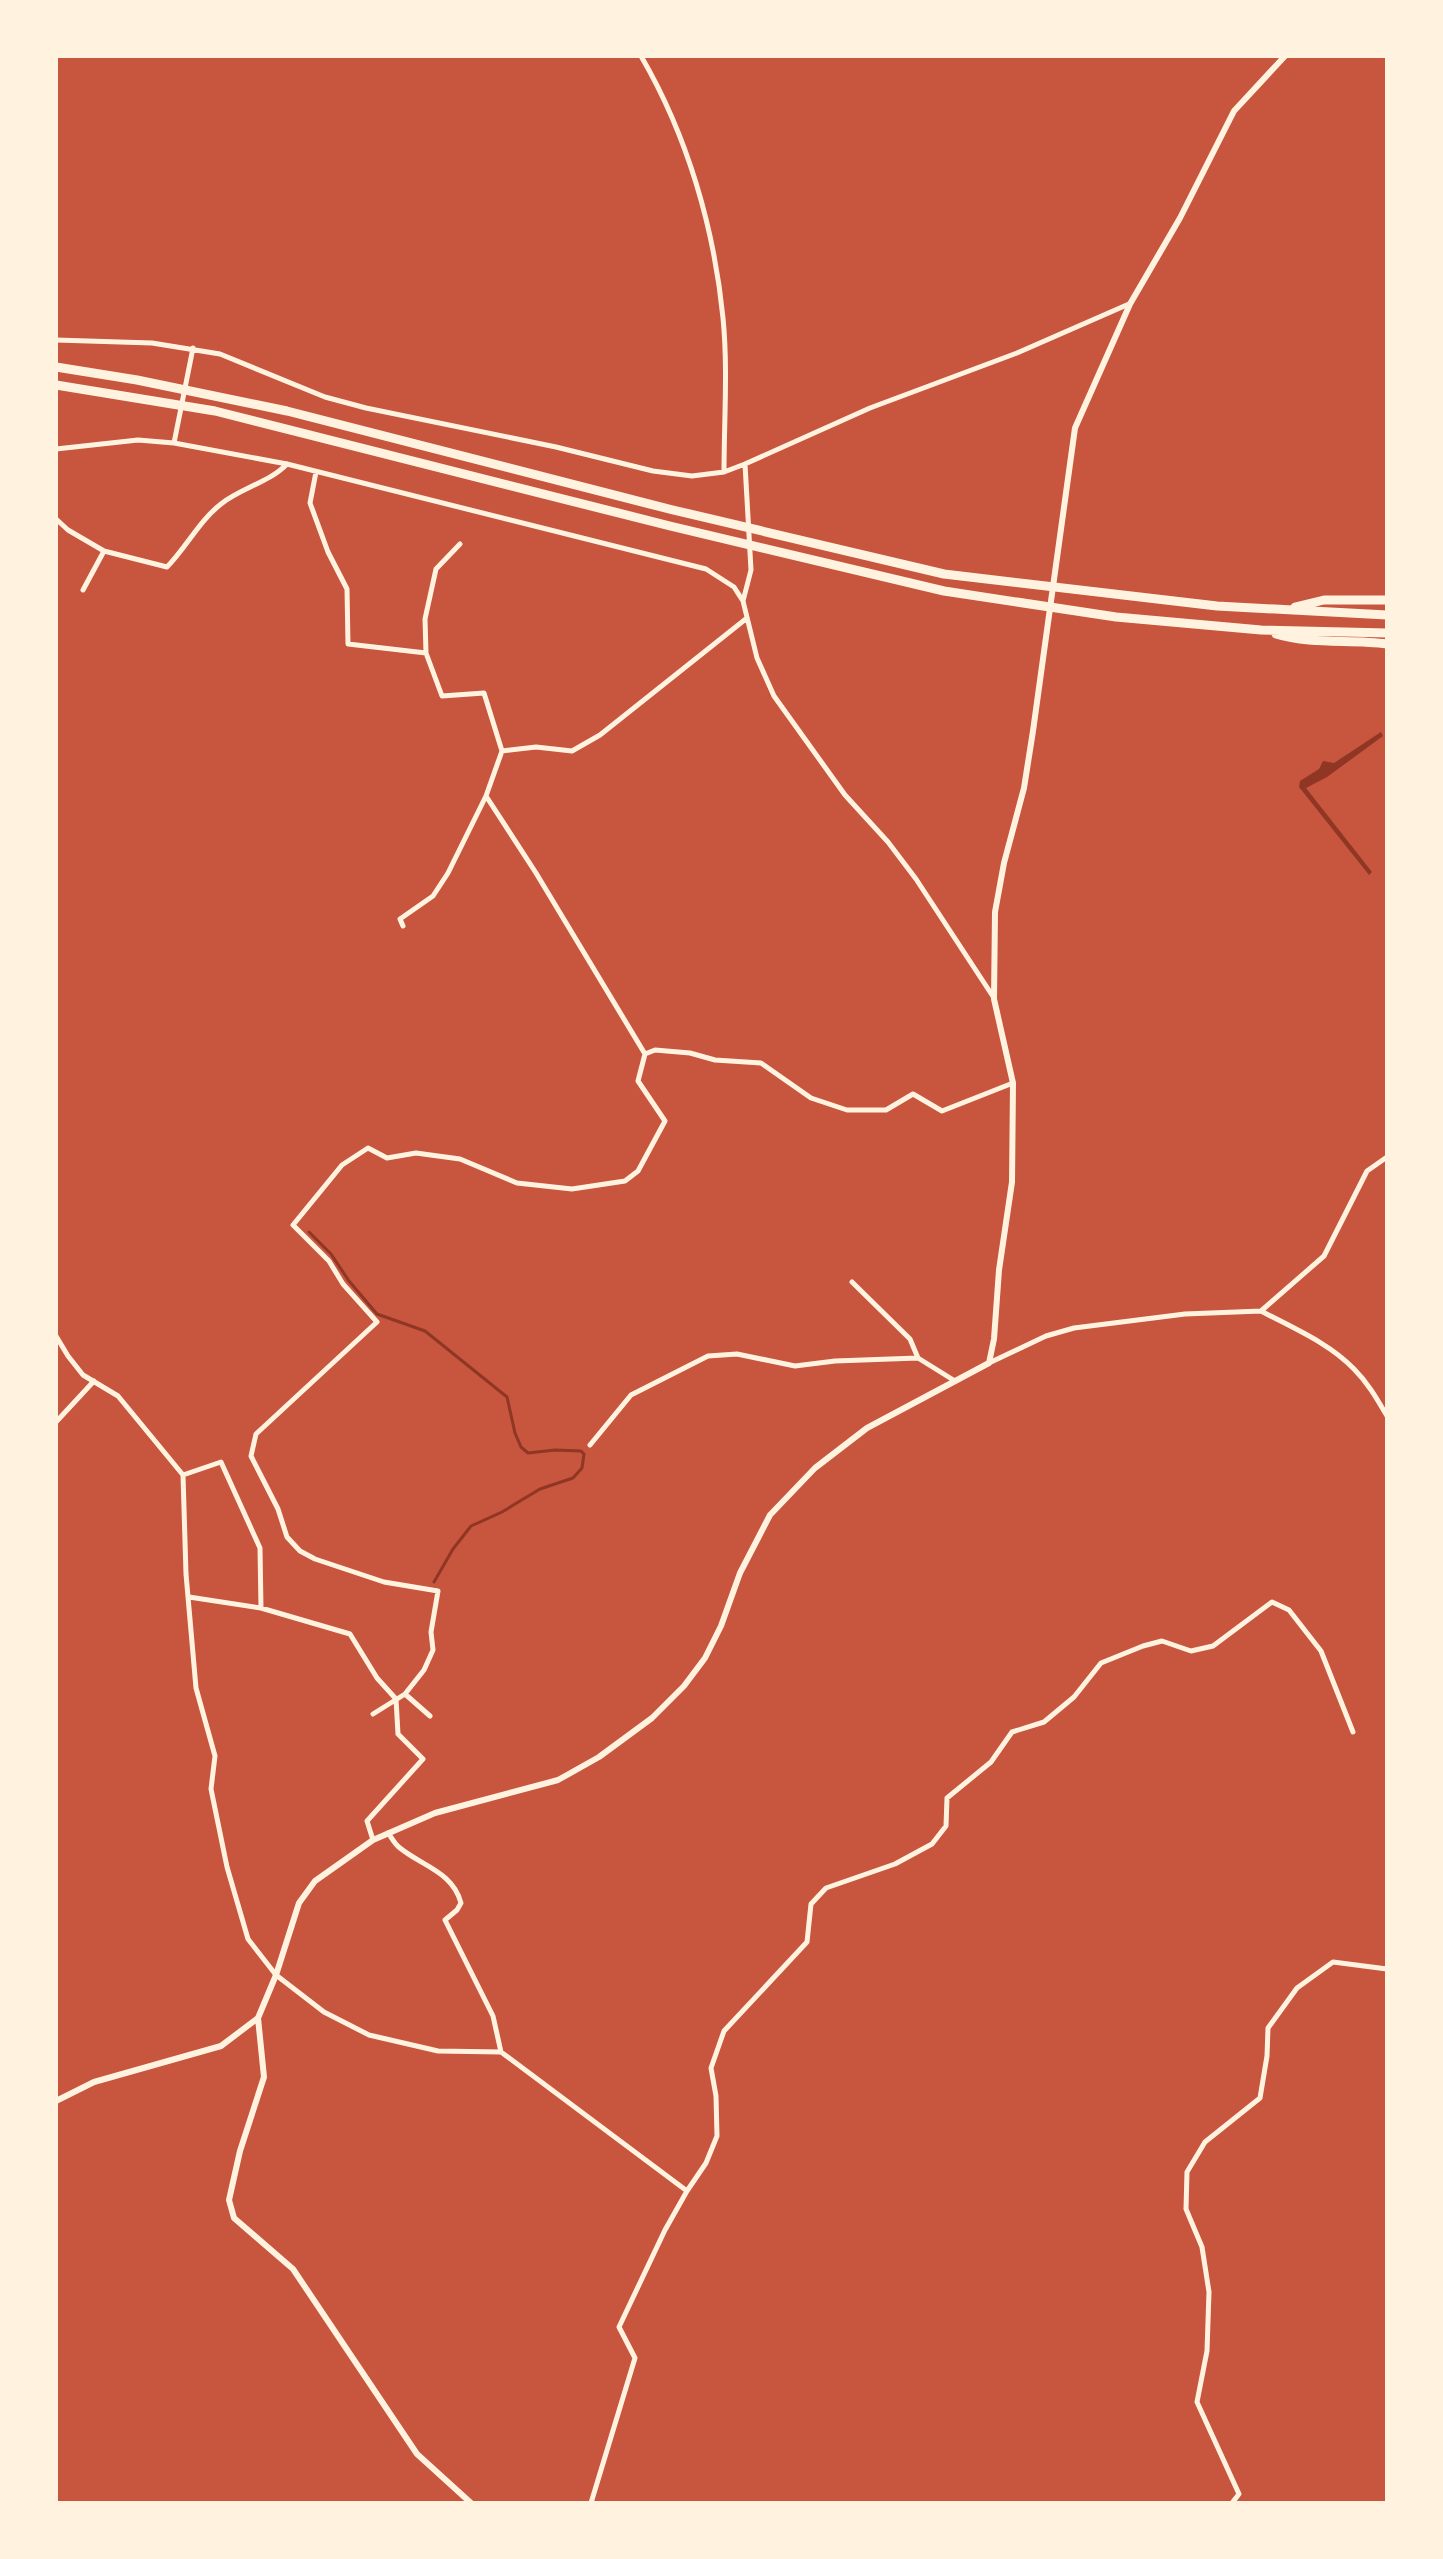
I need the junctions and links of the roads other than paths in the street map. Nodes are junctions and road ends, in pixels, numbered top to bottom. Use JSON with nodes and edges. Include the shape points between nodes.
{"nodes":[{"id":1,"x":641,"y":56,"type":"edge"},
{"id":2,"x":1285,"y":56,"type":"edge"},
{"id":3,"x":1130,"y":304,"type":"junction"},
{"id":4,"x":56,"y":340,"type":"edge"},
{"id":5,"x":193,"y":348,"type":"junction"},
{"id":6,"x":56,"y":367,"type":"edge"},
{"id":7,"x":56,"y":385,"type":"edge"},
{"id":8,"x":174,"y":443,"type":"junction"},
{"id":9,"x":56,"y":449,"type":"edge"},
{"id":10,"x":287,"y":464,"type":"junction"},
{"id":11,"x":745,"y":464,"type":"junction"},
{"id":12,"x":316,"y":472,"type":"junction"},
{"id":13,"x":724,"y":472,"type":"junction"},
{"id":14,"x":56,"y":519,"type":"edge"},
{"id":15,"x":460,"y":544,"type":"dead end"},
{"id":16,"x":104,"y":551,"type":"junction"},
{"id":17,"x":83,"y":590,"type":"dead end"},
{"id":18,"x":1387,"y":600,"type":"edge"},
{"id":19,"x":743,"y":601,"type":"junction"},
{"id":20,"x":1287,"y":609,"type":"junction"},
{"id":21,"x":1387,"y":615,"type":"edge"},
{"id":22,"x":747,"y":618,"type":"junction"},
{"id":23,"x":1261,"y":630,"type":"junction"},
{"id":24,"x":1387,"y":633,"type":"edge"},
{"id":25,"x":1387,"y":642,"type":"edge"},
{"id":26,"x":426,"y":653,"type":"junction"},
{"id":27,"x":502,"y":751,"type":"junction"},
{"id":28,"x":486,"y":796,"type":"junction"},
{"id":29,"x":403,"y":926,"type":"dead end"},
{"id":30,"x":994,"y":999,"type":"junction"},
{"id":31,"x":645,"y":1054,"type":"junction"},
{"id":32,"x":1013,"y":1083,"type":"junction"},
{"id":33,"x":1387,"y":1157,"type":"edge"},
{"id":34,"x":852,"y":1282,"type":"dead end"},
{"id":35,"x":1261,"y":1311,"type":"junction"},
{"id":36,"x":56,"y":1336,"type":"edge"},
{"id":37,"x":918,"y":1358,"type":"junction"},
{"id":38,"x":989,"y":1363,"type":"junction"},
{"id":39,"x":94,"y":1381,"type":"junction"},
{"id":40,"x":955,"y":1381,"type":"junction"},
{"id":41,"x":1387,"y":1416,"type":"edge"},
{"id":42,"x":56,"y":1422,"type":"edge"},
{"id":43,"x":590,"y":1445,"type":"dead end"},
{"id":44,"x":183,"y":1475,"type":"junction"},
{"id":45,"x":189,"y":1597,"type":"junction"},
{"id":46,"x":261,"y":1608,"type":"junction"},
{"id":47,"x":405,"y":1694,"type":"junction"},
{"id":48,"x":396,"y":1699,"type":"junction"},
{"id":49,"x":373,"y":1714,"type":"dead end"},
{"id":50,"x":430,"y":1716,"type":"dead end"},
{"id":51,"x":1353,"y":1732,"type":"dead end"},
{"id":52,"x":388,"y":1833,"type":"junction"},
{"id":53,"x":373,"y":1840,"type":"junction"},
{"id":54,"x":1387,"y":1969,"type":"edge"},
{"id":55,"x":276,"y":1975,"type":"junction"},
{"id":56,"x":258,"y":2018,"type":"junction"},
{"id":57,"x":501,"y":2052,"type":"junction"},
{"id":58,"x":56,"y":2101,"type":"edge"},
{"id":59,"x":687,"y":2191,"type":"junction"},
{"id":60,"x":471,"y":2503,"type":"edge"},
{"id":61,"x":591,"y":2503,"type":"edge"},
{"id":62,"x":1232,"y":2503,"type":"edge"}],
"edges":[{"from":1,"to":13,"type":"street","via":[[661,90],[714,243],[723,321]]},
{"from":2,"to":3,"type":"street","via":[[1234,111]]},
{"from":3,"to":11,"type":"street"},
{"from":3,"to":30,"type":"street","via":[[1075,428],[1024,788],[995,912]]},
{"from":4,"to":5,"type":"street"},
{"from":5,"to":8,"type":"street"},
{"from":5,"to":13,"type":"street","via":[[366,408],[653,471],[692,476]]},
{"from":6,"to":20,"type":"highway","via":[[287,411],[944,574],[1217,606]]},
{"from":7,"to":23,"type":"highway","via":[[229,414],[944,591],[1116,617]]},
{"from":8,"to":9,"type":"street","via":[[138,440]]},
{"from":8,"to":10,"type":"street"},
{"from":10,"to":12,"type":"street"},
{"from":10,"to":16,"type":"street","via":[[219,505],[167,567]]},
{"from":11,"to":13,"type":"street"},
{"from":11,"to":19,"type":"street","via":[[751,570]]},
{"from":12,"to":19,"type":"street","via":[[706,569],[734,587]]},
{"from":12,"to":26,"type":"street","via":[[310,503],[347,589],[348,644]]},
{"from":14,"to":16,"type":"street"},
{"from":15,"to":26,"type":"street","via":[[436,569],[425,619]]},
{"from":16,"to":17,"type":"street"},
{"from":18,"to":20,"type":"highway","via":[[1324,600]]},
{"from":19,"to":22,"type":"street"},
{"from":20,"to":21,"type":"highway"},
{"from":22,"to":27,"type":"street","via":[[600,735],[572,751]]},
{"from":22,"to":30,"type":"street","via":[[774,696],[845,795],[916,879]]},
{"from":23,"to":24,"type":"highway"},
{"from":23,"to":25,"type":"highway","via":[[1289,638]]},
{"from":26,"to":27,"type":"street","via":[[442,696],[484,693]]},
{"from":27,"to":28,"type":"street"},
{"from":28,"to":29,"type":"street","via":[[441,884],[400,919]]},
{"from":28,"to":31,"type":"street"},
{"from":30,"to":32,"type":"street"},
{"from":31,"to":32,"type":"street","via":[[655,1050],[761,1063],[811,1098],[847,1110],[886,1110],[913,1094],[942,1111]]},
{"from":31,"to":47,"type":"street","via":[[638,1081],[665,1121],[638,1171],[625,1181],[572,1189],[517,1183],[460,1159],[416,1153],[387,1158],[368,1148],[342,1165],[293,1225],[377,1322],[256,1434],[251,1456],[287,1537],[300,1551],[384,1582],[438,1591],[433,1650]]},
{"from":32,"to":38,"type":"street","via":[[1012,1182]]},
{"from":33,"to":35,"type":"street","via":[[1367,1171],[1324,1256]]},
{"from":34,"to":37,"type":"street","via":[[910,1339]]},
{"from":35,"to":38,"type":"street","via":[[1074,1328]]},
{"from":35,"to":41,"type":"street","via":[[1334,1351],[1371,1388]]},
{"from":36,"to":39,"type":"street","via":[[83,1375]]},
{"from":37,"to":40,"type":"street"},
{"from":37,"to":43,"type":"street","via":[[795,1366],[737,1354],[708,1356],[631,1395]]},
{"from":38,"to":40,"type":"street"},
{"from":39,"to":42,"type":"street"},
{"from":39,"to":44,"type":"street","via":[[118,1396]]},
{"from":40,"to":52,"type":"street","via":[[867,1428],[815,1468],[770,1515],[705,1658],[652,1718],[558,1780],[435,1813]]},
{"from":44,"to":45,"type":"street"},
{"from":44,"to":46,"type":"street","via":[[221,1462],[260,1548]]},
{"from":45,"to":46,"type":"street"},
{"from":45,"to":55,"type":"street","via":[[196,1688],[215,1756],[211,1789],[227,1867],[248,1939]]},
{"from":46,"to":48,"type":"street","via":[[350,1634]]},
{"from":47,"to":48,"type":"street"},
{"from":47,"to":50,"type":"street"},
{"from":48,"to":49,"type":"street"},
{"from":48,"to":53,"type":"street","via":[[398,1734],[423,1759],[367,1821]]},
{"from":51,"to":59,"type":"street","via":[[1321,1651],[1289,1610],[1272,1602],[1213,1646],[1191,1651],[1162,1641],[1101,1663],[1074,1697],[1044,1722],[1012,1732],[991,1762],[947,1798],[946,1826],[932,1844],[895,1864],[826,1888],[811,1904],[807,1942],[724,2031],[711,2068],[717,2136]]},
{"from":52,"to":53,"type":"street"},
{"from":52,"to":57,"type":"street","via":[[398,1847],[442,1873],[459,1897],[457,1910],[445,1920],[493,2016]]},
{"from":53,"to":55,"type":"street","via":[[315,1881],[299,1903]]},
{"from":54,"to":62,"type":"street","via":[[1333,1962],[1297,1988],[1268,2028],[1260,2098],[1205,2142],[1187,2172],[1186,2209],[1202,2247],[1209,2292],[1207,2351],[1197,2402],[1239,2494]]},
{"from":55,"to":56,"type":"street"},
{"from":55,"to":57,"type":"street","via":[[324,2012],[369,2035],[438,2051]]},
{"from":56,"to":58,"type":"street","via":[[221,2046],[94,2082]]},
{"from":56,"to":60,"type":"street","via":[[264,2077],[229,2200],[234,2218],[293,2269],[417,2454]]},
{"from":57,"to":59,"type":"street"},
{"from":59,"to":61,"type":"street","via":[[619,2327],[635,2358]]}]}
